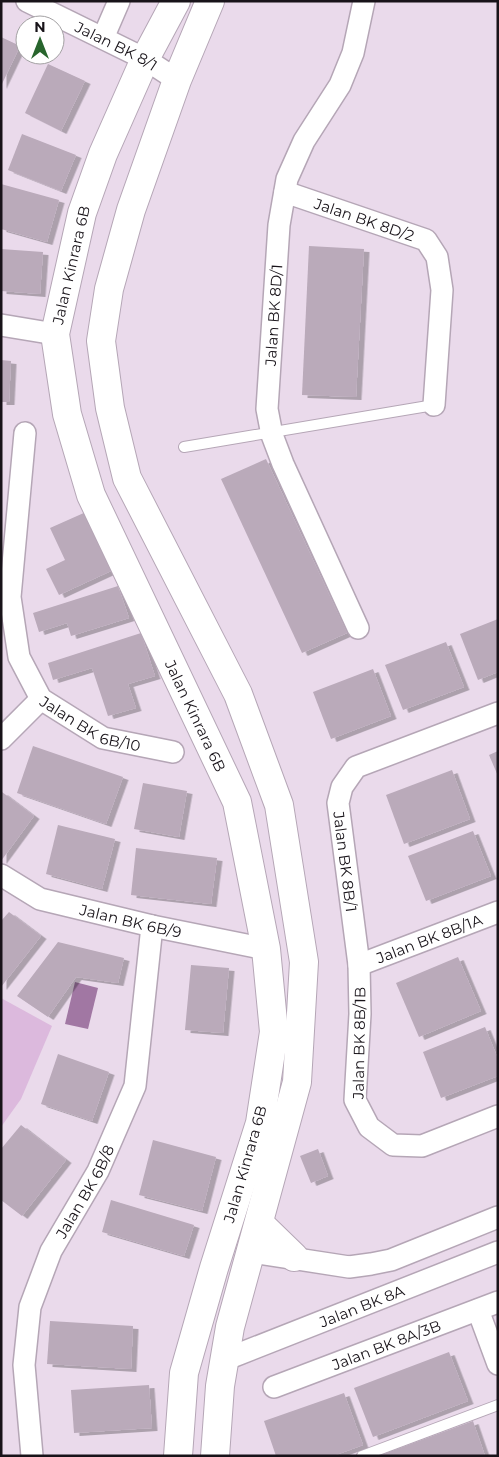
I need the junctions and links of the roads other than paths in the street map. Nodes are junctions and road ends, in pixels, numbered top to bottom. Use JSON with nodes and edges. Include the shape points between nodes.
{"nodes":[{"id":1,"x":27,"y":1,"type":"edge"},
{"id":2,"x":119,"y":1,"type":"edge"},
{"id":3,"x":176,"y":1,"type":"edge"},
{"id":4,"x":210,"y":1,"type":"edge"},
{"id":5,"x":364,"y":1,"type":"edge"},
{"id":6,"x":102,"y":38,"type":"junction"},
{"id":7,"x":145,"y":59,"type":"junction"},
{"id":8,"x":177,"y":80,"type":"junction"},
{"id":9,"x":285,"y":192,"type":"junction"},
{"id":10,"x":1,"y":325,"type":"edge"},
{"id":11,"x":55,"y":334,"type":"junction"},
{"id":12,"x":434,"y":404,"type":"joint"},
{"id":13,"x":271,"y":432,"type":"junction"},
{"id":14,"x":25,"y":433,"type":"dead end"},
{"id":15,"x":184,"y":447,"type":"dead end"},
{"id":16,"x":358,"y":628,"type":"dead end"},
{"id":17,"x":41,"y":699,"type":"junction"},
{"id":18,"x":498,"y":713,"type":"edge"},
{"id":19,"x":1,"y":739,"type":"edge"},
{"id":20,"x":174,"y":752,"type":"dead end"},
{"id":21,"x":1,"y":875,"type":"edge"},
{"id":22,"x":498,"y":912,"type":"edge"},
{"id":23,"x":152,"y":926,"type":"junction"},
{"id":24,"x":266,"y":950,"type":"junction"},
{"id":25,"x":359,"y":965,"type":"junction"},
{"id":26,"x":498,"y":1116,"type":"edge"},
{"id":27,"x":498,"y":1217,"type":"edge"},
{"id":28,"x":260,"y":1224,"type":"junction"},
{"id":29,"x":252,"y":1252,"type":"junction"},
{"id":30,"x":498,"y":1252,"type":"edge"},
{"id":31,"x":294,"y":1257,"type":"junction"},
{"id":32,"x":214,"y":1268,"type":"junction"},
{"id":33,"x":498,"y":1302,"type":"edge"},
{"id":34,"x":478,"y":1310,"type":"junction"},
{"id":35,"x":224,"y":1360,"type":"junction"},
{"id":36,"x":498,"y":1364,"type":"edge"},
{"id":37,"x":274,"y":1387,"type":"dead end"},
{"id":38,"x":498,"y":1405,"type":"edge"},
{"id":39,"x":32,"y":1456,"type":"edge"},
{"id":40,"x":178,"y":1456,"type":"edge"},
{"id":41,"x":214,"y":1456,"type":"edge"},
{"id":42,"x":362,"y":1456,"type":"edge"}],
"edges":[{"from":1,"to":6,"type":"street","name":"Jalan BK 8/1"},
{"from":2,"to":6,"type":"street"},
{"from":3,"to":7,"type":"street","name":"Jalan Kinrara 6B"},
{"from":4,"to":8,"type":"street","name":"Jalan Kinrara 6B"},
{"from":5,"to":9,"type":"street","name":"Jalan BK 8D/1","via":[[353,53],[340,85],[304,141],[287,179]]},
{"from":6,"to":7,"type":"street","name":"Jalan BK 8/1"},
{"from":7,"to":8,"type":"street","name":"Jalan BK 8/1"},
{"from":7,"to":11,"type":"street","name":"Jalan Kinrara 6B","via":[[103,154],[82,213]]},
{"from":8,"to":28,"type":"street","name":"Jalan Kinrara 6B","via":[[131,210],[109,289],[101,341],[110,408],[127,478],[238,694],[279,805],[304,962],[297,1082]]},
{"from":9,"to":12,"type":"street","name":"Jalan BK 8D/2","via":[[426,240],[437,257],[442,290]]},
{"from":9,"to":13,"type":"street","name":"Jalan BK 8D/1","via":[[279,225],[267,409]]},
{"from":10,"to":11,"type":"street"},
{"from":11,"to":24,"type":"street","name":"Jalan Kinrara 6B","via":[[67,414],[91,495],[236,802]]},
{"from":12,"to":13,"type":"lane"},
{"from":13,"to":15,"type":"lane"},
{"from":13,"to":16,"type":"street","name":"Jalan BK 8D/1"},
{"from":14,"to":17,"type":"street","name":"Jalan BK 6B/10","via":[[10,597],[18,657]]},
{"from":17,"to":19,"type":"street"},
{"from":17,"to":20,"type":"street","name":"Jalan BK 6B/10","via":[[103,738]]},
{"from":18,"to":25,"type":"street","name":"Jalan BK 8B/1","via":[[356,767],[342,787],[338,803]]},
{"from":21,"to":23,"type":"street","name":"Jalan BK 6B/9","via":[[40,899]]},
{"from":22,"to":25,"type":"street","name":"Jalan BK 8B/1A"},
{"from":23,"to":24,"type":"street","name":"Jalan BK 6B/9"},
{"from":23,"to":39,"type":"street","name":"Jalan BK 6B/8","via":[[135,1086],[98,1171],[51,1251],[30,1307],[24,1365]]},
{"from":24,"to":32,"type":"street","name":"Jalan Kinrara 6B","via":[[274,1032],[260,1123]]},
{"from":25,"to":26,"type":"street","name":"Jalan BK 8B/1B","via":[[355,1100],[369,1127],[393,1145],[422,1146]]},
{"from":27,"to":31,"type":"street","name":"Jalan BK 8A","via":[[392,1260],[349,1267]]},
{"from":28,"to":29,"type":"street","name":"Jalan Kinrara 6B"},
{"from":28,"to":31,"type":"street"},
{"from":29,"to":31,"type":"street","name":"Jalan BK 8A"},
{"from":29,"to":32,"type":"street","via":[[232,1253]]},
{"from":29,"to":35,"type":"street","name":"Jalan Kinrara 6B"},
{"from":30,"to":35,"type":"street","name":"Jalan BK 8A"},
{"from":32,"to":40,"type":"street","name":"Jalan Kinrara 6B","via":[[184,1373]]},
{"from":33,"to":34,"type":"street","name":"Jalan BK 8A/3B"},
{"from":34,"to":36,"type":"street"},
{"from":34,"to":37,"type":"street","name":"Jalan BK 8A/3B"},
{"from":35,"to":41,"type":"street","name":"Jalan Kinrara 6B"},
{"from":38,"to":42,"type":"lane"}]}
